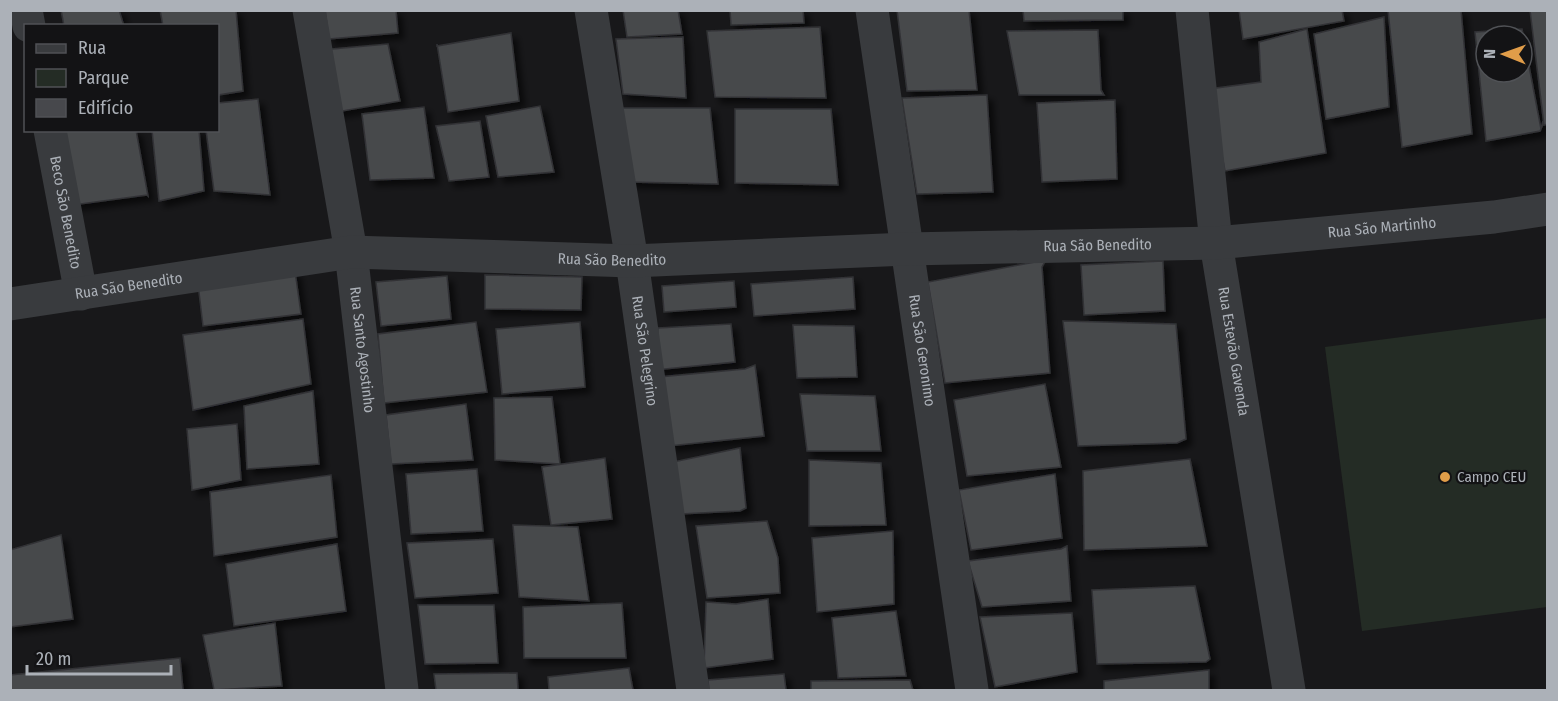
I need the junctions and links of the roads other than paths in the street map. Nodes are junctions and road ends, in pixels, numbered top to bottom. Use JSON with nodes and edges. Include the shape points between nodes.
{"nodes":[{"id":1,"x":309,"y":10,"type":"edge"},
{"id":2,"x":591,"y":10,"type":"edge"},
{"id":3,"x":872,"y":10,"type":"edge"},
{"id":4,"x":1192,"y":10,"type":"edge"},
{"id":5,"x":50,"y":132,"type":"edge"},
{"id":6,"x":1548,"y":209,"type":"edge"},
{"id":7,"x":1216,"y":243,"type":"junction"},
{"id":8,"x":907,"y":249,"type":"junction"},
{"id":9,"x":351,"y":252,"type":"junction"},
{"id":10,"x":632,"y":261,"type":"junction"},
{"id":11,"x":81,"y":294,"type":"junction"},
{"id":12,"x":10,"y":304,"type":"edge"},
{"id":13,"x":402,"y":690,"type":"edge"},
{"id":14,"x":693,"y":690,"type":"edge"},
{"id":15,"x":972,"y":690,"type":"edge"},
{"id":16,"x":1289,"y":690,"type":"edge"}],
"edges":[{"from":1,"to":9,"type":"street","name":"Rua Santo Agostinho"},
{"from":2,"to":10,"type":"street","name":"Rua São Pelegrino"},
{"from":3,"to":8,"type":"street","name":"Rua São Geronimo"},
{"from":4,"to":7,"type":"street","name":"Rua Estevão Gavenda"},
{"from":5,"to":11,"type":"street","name":"Beco São Benedito"},
{"from":6,"to":7,"type":"street","name":"Rua São Martinho"},
{"from":7,"to":8,"type":"street","name":"Rua São Benedito"},
{"from":7,"to":16,"type":"street","name":"Rua Estevão Gavenda"},
{"from":8,"to":10,"type":"street","name":"Rua São Benedito"},
{"from":8,"to":15,"type":"street","name":"Rua São Geronimo"},
{"from":9,"to":10,"type":"street","name":"Rua São Benedito"},
{"from":9,"to":11,"type":"street","name":"Rua São Benedito"},
{"from":9,"to":13,"type":"street","name":"Rua Santo Agostinho"},
{"from":10,"to":14,"type":"street","name":"Rua São Pelegrino"},
{"from":11,"to":12,"type":"street","name":"Rua São Benedito"}]}
